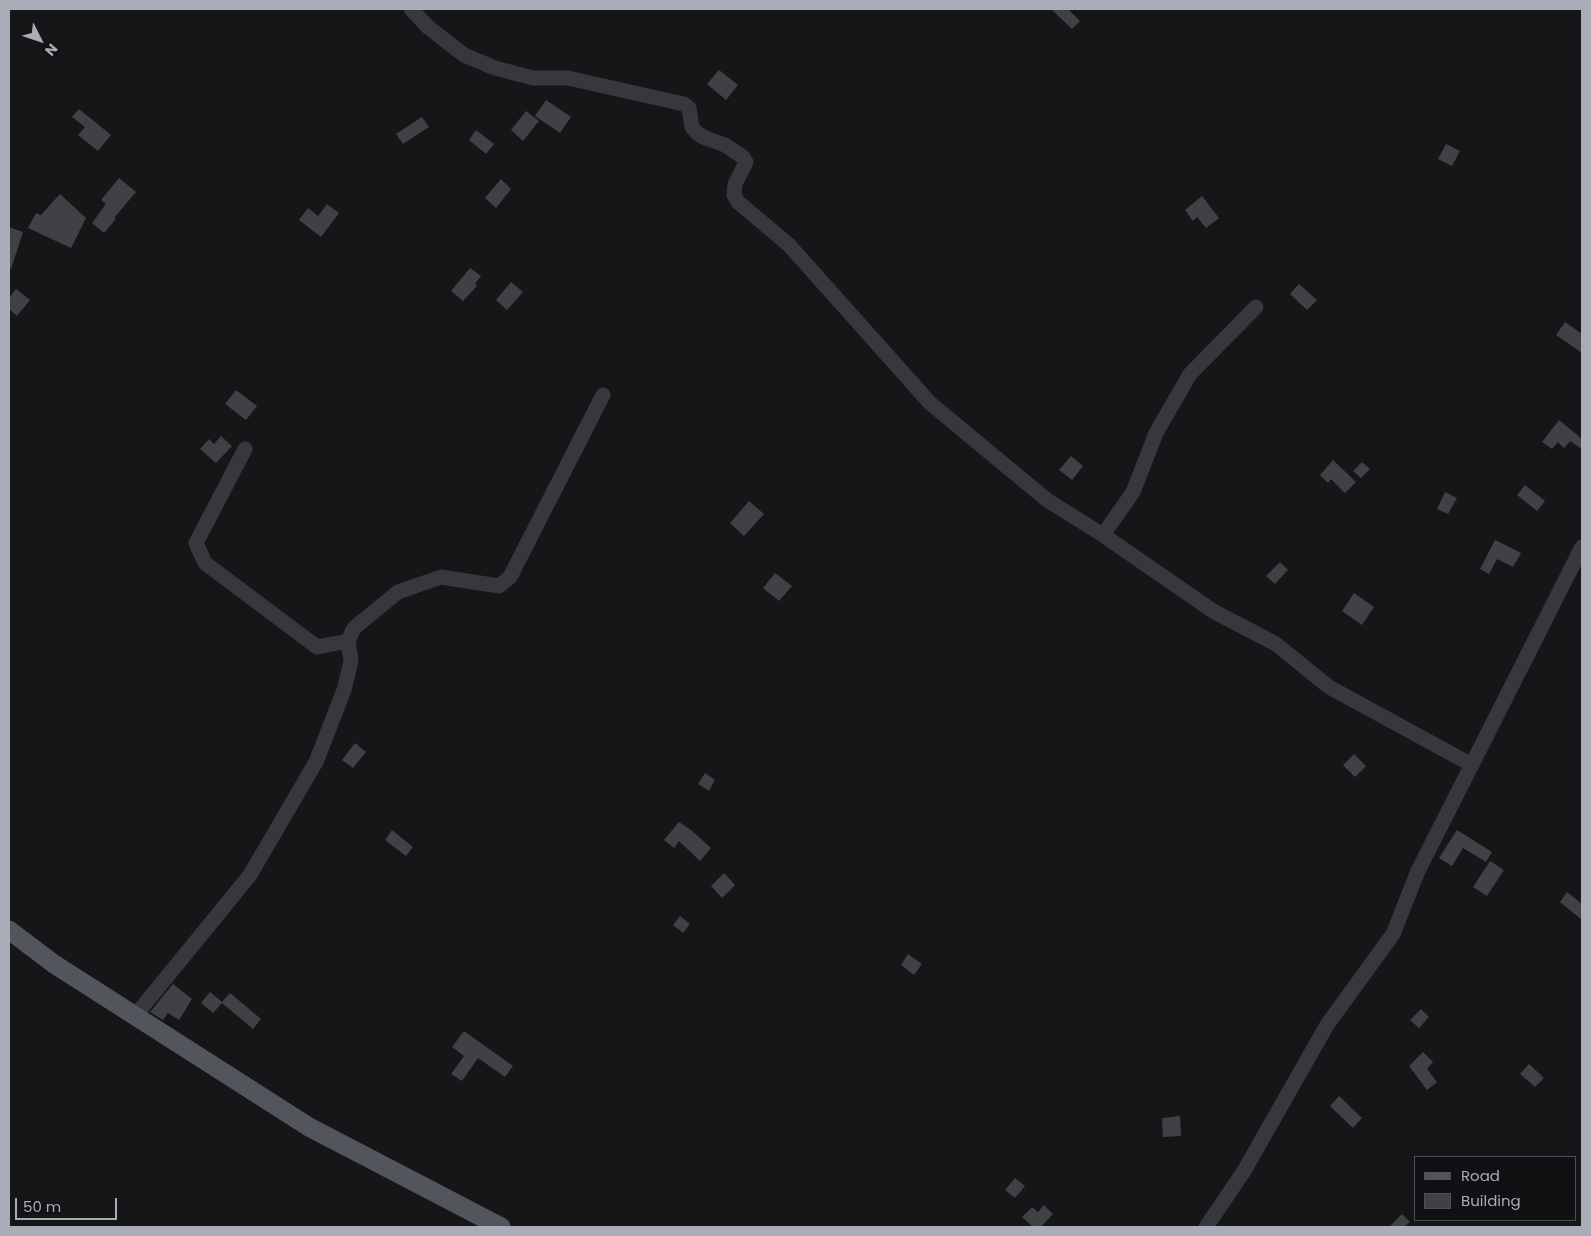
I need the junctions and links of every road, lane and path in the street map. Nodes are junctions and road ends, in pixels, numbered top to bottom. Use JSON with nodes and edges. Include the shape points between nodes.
{"nodes":[{"id":1,"x":411,"y":9,"type":"edge"},
{"id":2,"x":1256,"y":307,"type":"dead end"},
{"id":3,"x":602,"y":395,"type":"dead end"},
{"id":4,"x":245,"y":449,"type":"dead end"},
{"id":5,"x":1103,"y":535,"type":"junction"},
{"id":6,"x":1582,"y":547,"type":"edge"},
{"id":7,"x":348,"y":641,"type":"junction"},
{"id":8,"x":1472,"y":765,"type":"junction"},
{"id":9,"x":9,"y":930,"type":"edge"},
{"id":10,"x":135,"y":1016,"type":"junction"},
{"id":11,"x":501,"y":1227,"type":"edge"},
{"id":12,"x":1206,"y":1227,"type":"edge"}],
"edges":[{"from":1,"to":5,"type":"street","via":[[464,55],[495,68],[533,78],[568,78],[684,104],[689,108],[692,127],[697,133],[725,145],[746,162],[735,184],[734,195],[738,202],[789,245],[930,403],[1047,500]]},
{"from":2,"to":5,"type":"street","via":[[1190,374],[1156,433],[1133,492]]},
{"from":3,"to":7,"type":"street","via":[[510,577],[500,586],[441,577],[398,592],[354,628]]},
{"from":4,"to":7,"type":"street","via":[[196,544],[205,563],[317,647]]},
{"from":5,"to":8,"type":"street","via":[[1213,611],[1276,644],[1328,687]]},
{"from":6,"to":8,"type":"street"},
{"from":7,"to":10,"type":"street","via":[[352,661],[316,762],[250,875]]},
{"from":8,"to":12,"type":"street","via":[[1418,871],[1393,934],[1327,1025],[1244,1171]]},
{"from":9,"to":10,"type":"main road","via":[[54,964]]},
{"from":10,"to":11,"type":"main road","via":[[309,1127]]}]}
